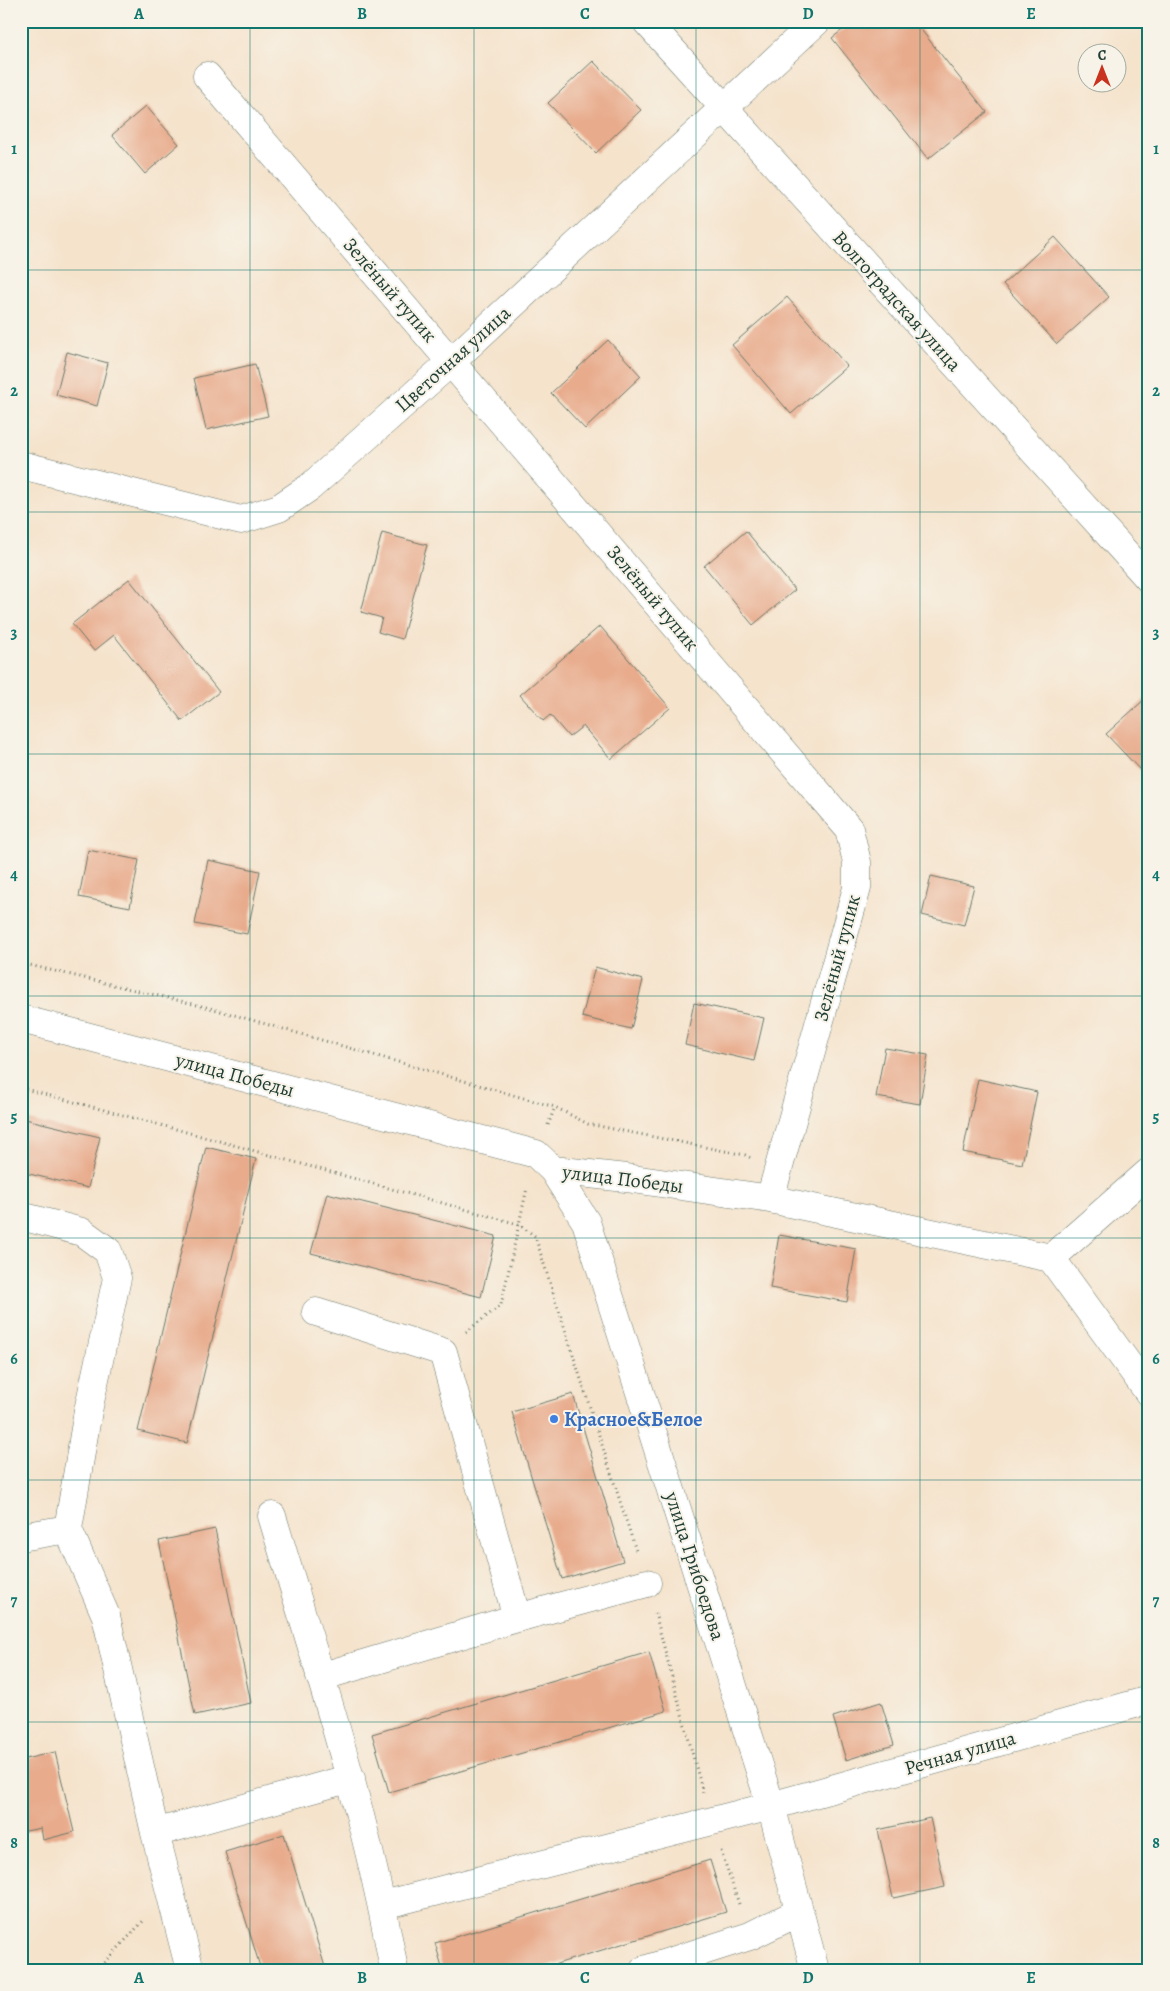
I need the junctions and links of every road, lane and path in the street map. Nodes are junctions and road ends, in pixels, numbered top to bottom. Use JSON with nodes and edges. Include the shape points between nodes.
{"nodes":[{"id":1,"x":646,"y":21,"type":"edge"},
{"id":2,"x":817,"y":21,"type":"edge"},
{"id":3,"x":207,"y":76,"type":"dead end"},
{"id":4,"x":724,"y":109,"type":"junction"},
{"id":5,"x":452,"y":361,"type":"junction"},
{"id":6,"x":21,"y":465,"type":"edge"},
{"id":7,"x":1149,"y":579,"type":"edge"},
{"id":8,"x":21,"y":963,"type":"edge"},
{"id":9,"x":21,"y":1019,"type":"edge"},
{"id":10,"x":545,"y":1162,"type":"junction"},
{"id":11,"x":778,"y":1171,"type":"junction"},
{"id":12,"x":1149,"y":1172,"type":"edge"},
{"id":13,"x":770,"y":1199,"type":"junction"},
{"id":14,"x":21,"y":1216,"type":"edge"},
{"id":15,"x":1051,"y":1258,"type":"junction"},
{"id":16,"x":316,"y":1312,"type":"dead end"},
{"id":17,"x":443,"y":1352,"type":"junction"},
{"id":18,"x":1149,"y":1392,"type":"edge"},
{"id":19,"x":272,"y":1516,"type":"dead end"},
{"id":20,"x":68,"y":1529,"type":"junction"},
{"id":21,"x":21,"y":1537,"type":"edge"},
{"id":22,"x":647,"y":1583,"type":"dead end"},
{"id":23,"x":517,"y":1618,"type":"junction"},
{"id":24,"x":320,"y":1677,"type":"junction"},
{"id":25,"x":1149,"y":1700,"type":"edge"},
{"id":26,"x":351,"y":1778,"type":"junction"},
{"id":27,"x":771,"y":1806,"type":"junction"},
{"id":28,"x":155,"y":1834,"type":"junction"},
{"id":29,"x":173,"y":1905,"type":"junction"},
{"id":30,"x":383,"y":1905,"type":"junction"},
{"id":31,"x":799,"y":1912,"type":"junction"},
{"id":32,"x":98,"y":1970,"type":"edge"},
{"id":33,"x":190,"y":1970,"type":"edge"},
{"id":34,"x":394,"y":1970,"type":"edge"},
{"id":35,"x":644,"y":1970,"type":"edge"},
{"id":36,"x":814,"y":1970,"type":"edge"}],
"edges":[{"from":1,"to":4,"type":"street","name":"Волгоградская улица"},
{"from":2,"to":4,"type":"street","name":"Цветочная улица"},
{"from":3,"to":5,"type":"street","name":"Зелёный тупик"},
{"from":4,"to":5,"type":"street","name":"Цветочная улица"},
{"from":4,"to":7,"type":"street","name":"Волгоградская улица"},
{"from":5,"to":6,"type":"street","name":"Цветочная улица","via":[[310,487],[280,508],[241,520]]},
{"from":5,"to":11,"type":"street","name":"Зелёный тупик","via":[[849,829],[857,862],[857,888]]},
{"from":8,"to":11,"type":"path","via":[[210,1008],[555,1107],[588,1124],[745,1155]]},
{"from":9,"to":10,"type":"street","name":"улица Победы"},
{"from":10,"to":13,"type":"street","name":"улица Победы","via":[[626,1178]]},
{"from":10,"to":17,"type":"path","via":[[518,1224],[501,1305]]},
{"from":10,"to":27,"type":"street","name":"улица Грибоедова","via":[[586,1222]]},
{"from":11,"to":13,"type":"street","name":"Зелёный тупик"},
{"from":12,"to":15,"type":"street"},
{"from":13,"to":15,"type":"street","name":"улица Победы"},
{"from":14,"to":20,"type":"street","via":[[82,1232],[108,1251],[117,1278],[88,1410]]},
{"from":15,"to":18,"type":"street"},
{"from":16,"to":17,"type":"street"},
{"from":17,"to":23,"type":"street"},
{"from":19,"to":24,"type":"street"},
{"from":20,"to":21,"type":"street"},
{"from":20,"to":28,"type":"street","via":[[106,1616]]},
{"from":22,"to":23,"type":"street"},
{"from":23,"to":24,"type":"street"},
{"from":24,"to":26,"type":"street"},
{"from":25,"to":27,"type":"street","name":"Речная улица"},
{"from":26,"to":28,"type":"street"},
{"from":26,"to":30,"type":"street"},
{"from":27,"to":30,"type":"street","name":"Речная улица"},
{"from":27,"to":31,"type":"street","name":"улица Грибоедова"},
{"from":28,"to":29,"type":"street"},
{"from":29,"to":32,"type":"path","via":[[149,1914]]},
{"from":29,"to":33,"type":"street"},
{"from":30,"to":34,"type":"street"},
{"from":31,"to":35,"type":"street","via":[[750,1936]]},
{"from":31,"to":36,"type":"street","name":"улица Грибоедова"}]}
